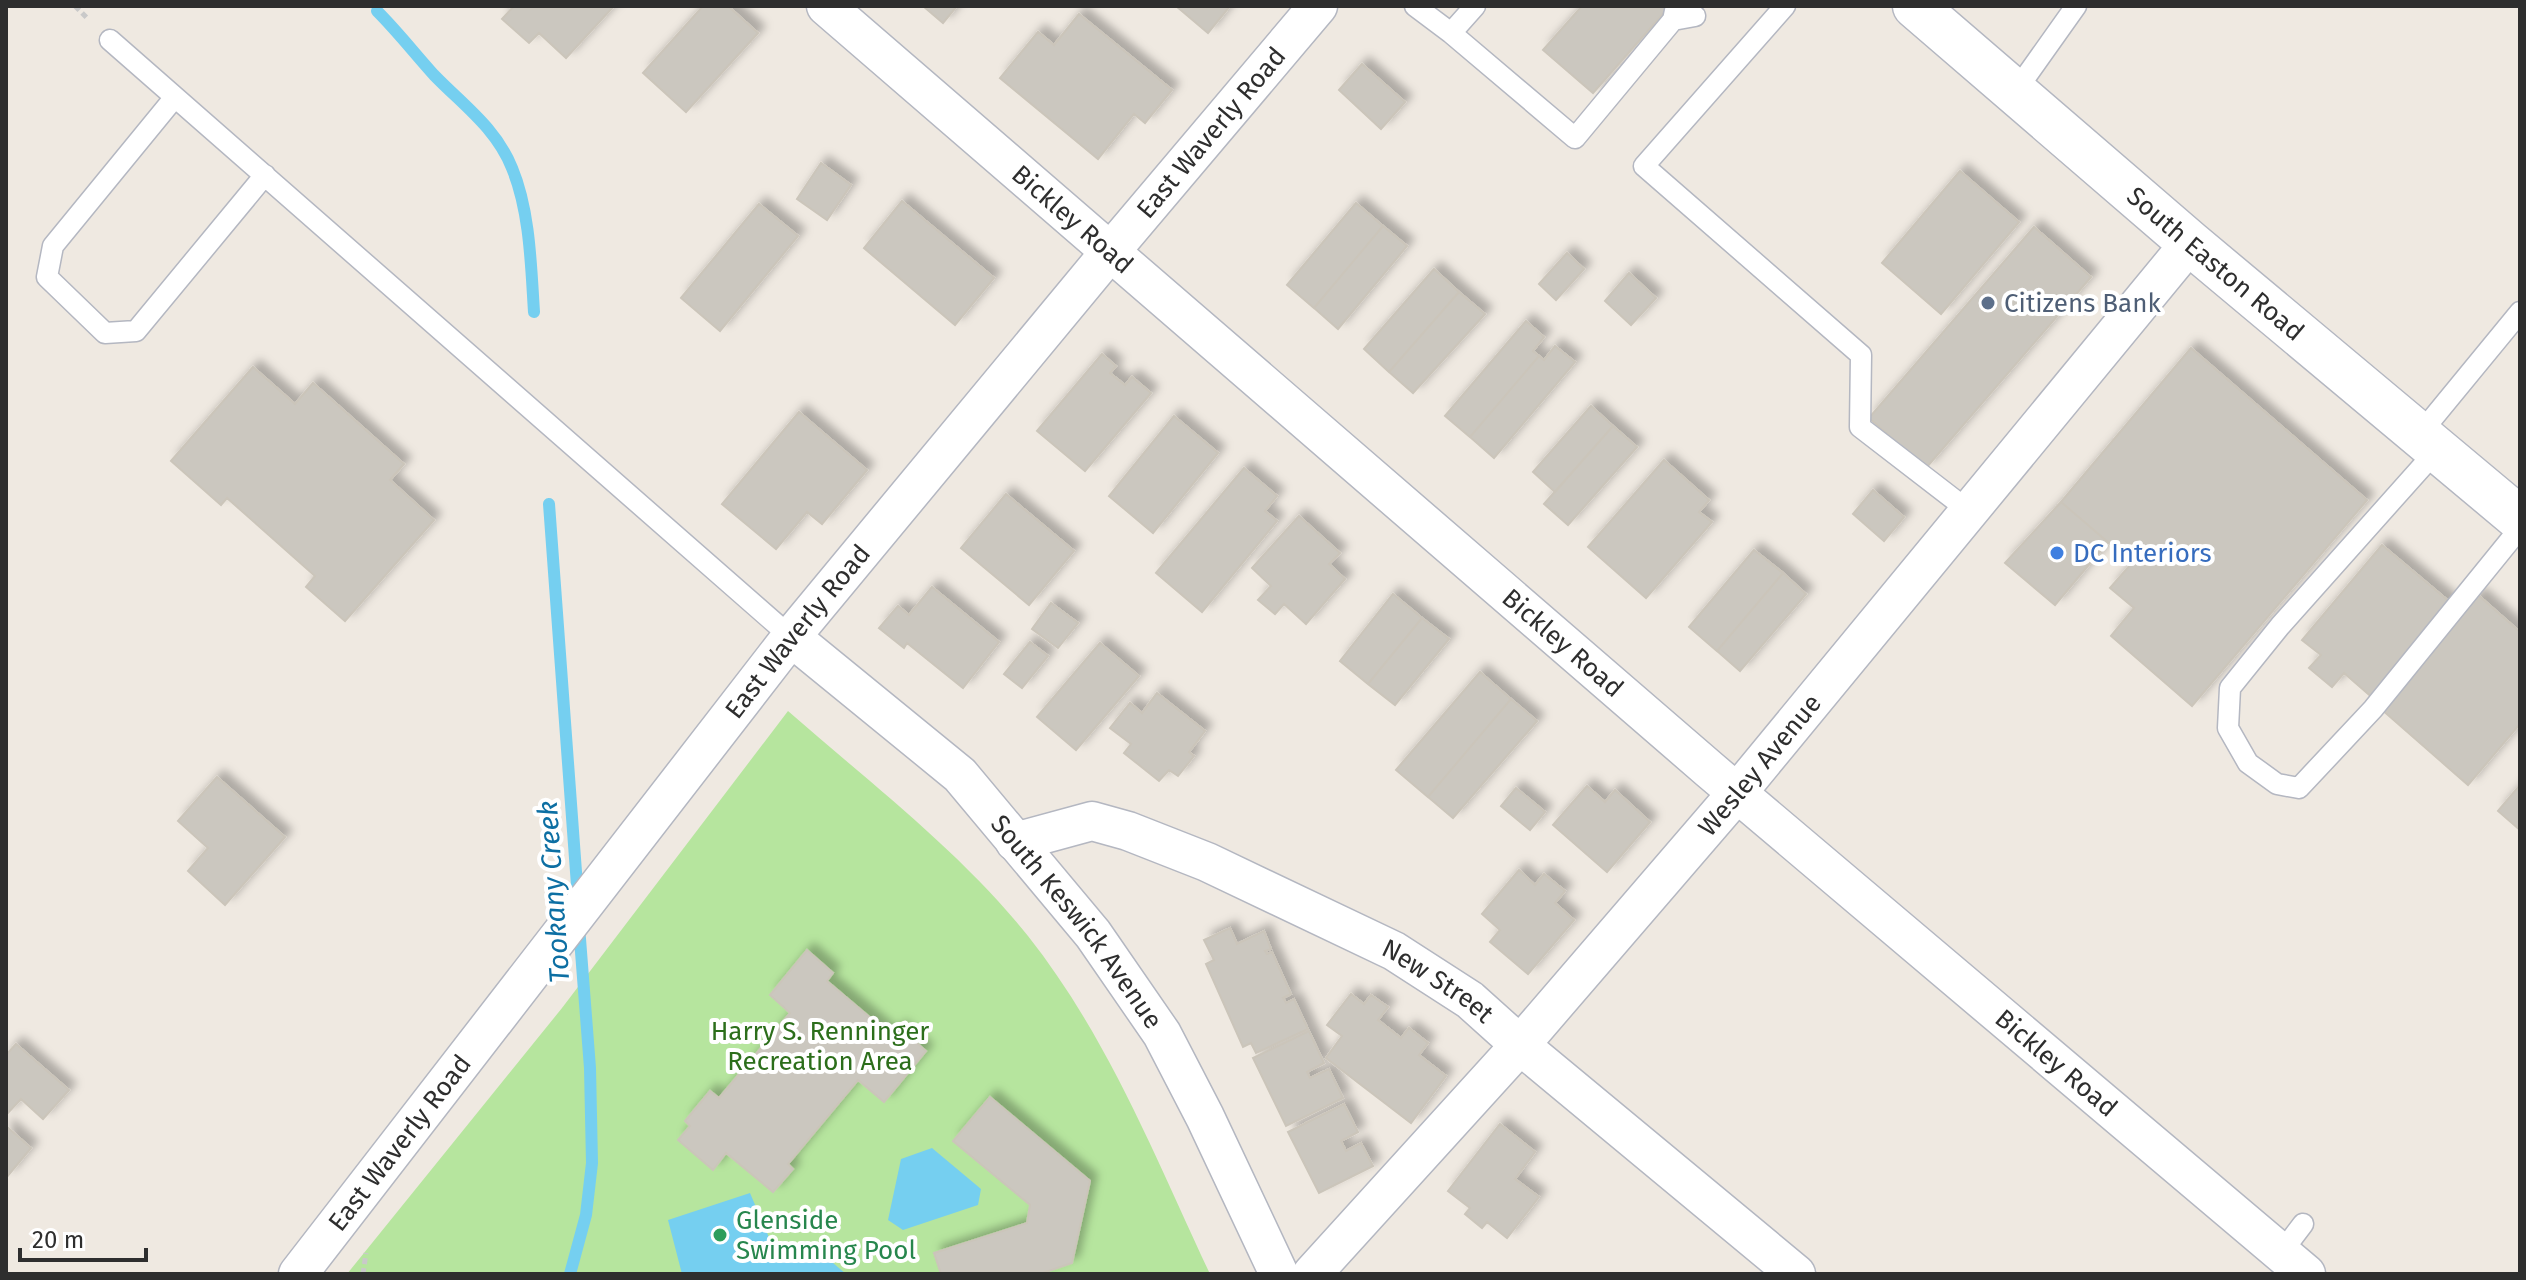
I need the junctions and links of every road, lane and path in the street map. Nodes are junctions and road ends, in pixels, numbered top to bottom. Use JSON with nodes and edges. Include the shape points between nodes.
{"nodes":[{"id":1,"x":826,"y":6,"type":"edge"},
{"id":2,"x":1318,"y":6,"type":"edge"},
{"id":3,"x":1415,"y":6,"type":"edge"},
{"id":4,"x":1475,"y":6,"type":"edge"},
{"id":5,"x":1785,"y":6,"type":"edge"},
{"id":6,"x":1915,"y":6,"type":"edge"},
{"id":7,"x":2076,"y":6,"type":"edge"},
{"id":8,"x":1675,"y":13,"type":"edge"},
{"id":9,"x":1695,"y":16,"type":"dead end"},
{"id":10,"x":1451,"y":33,"type":"junction"},
{"id":11,"x":110,"y":40,"type":"dead end"},
{"id":12,"x":2015,"y":92,"type":"junction"},
{"id":13,"x":175,"y":97,"type":"junction"},
{"id":14,"x":265,"y":175,"type":"junction"},
{"id":15,"x":2190,"y":243,"type":"junction"},
{"id":16,"x":1110,"y":252,"type":"junction"},
{"id":17,"x":2520,"y":312,"type":"edge"},
{"id":18,"x":2428,"y":442,"type":"junction"},
{"id":19,"x":1969,"y":511,"type":"junction"},
{"id":20,"x":2520,"y":519,"type":"edge"},
{"id":21,"x":2520,"y":528,"type":"edge"},
{"id":22,"x":791,"y":637,"type":"junction"},
{"id":23,"x":1737,"y":793,"type":"junction"},
{"id":24,"x":1015,"y":842,"type":"junction"},
{"id":25,"x":1520,"y":1045,"type":"junction"},
{"id":26,"x":2297,"y":1250,"type":"edge"},
{"id":27,"x":298,"y":1274,"type":"edge"},
{"id":28,"x":1279,"y":1274,"type":"edge"},
{"id":29,"x":1312,"y":1274,"type":"edge"},
{"id":30,"x":1796,"y":1274,"type":"edge"}],
"edges":[{"from":1,"to":16,"type":"street","name":"Bickley Road"},
{"from":2,"to":16,"type":"street","name":"East Waverly Road"},
{"from":3,"to":10,"type":"lane"},
{"from":4,"to":10,"type":"lane"},
{"from":5,"to":19,"type":"lane","via":[[1644,166],[1861,355],[1860,427]]},
{"from":6,"to":12,"type":"main road","name":"South Easton Road"},
{"from":7,"to":12,"type":"lane"},
{"from":8,"to":9,"type":"lane"},
{"from":8,"to":10,"type":"lane","via":[[1575,138]]},
{"from":11,"to":13,"type":"lane"},
{"from":12,"to":15,"type":"main road","name":"South Easton Road"},
{"from":13,"to":14,"type":"lane"},
{"from":13,"to":14,"type":"lane","via":[[53,246],[47,277],[105,333],[136,331]]},
{"from":14,"to":22,"type":"lane"},
{"from":15,"to":18,"type":"main road","name":"South Easton Road"},
{"from":15,"to":19,"type":"street","name":"Wesley Avenue"},
{"from":16,"to":22,"type":"street","name":"East Waverly Road"},
{"from":16,"to":23,"type":"street","name":"Bickley Road"},
{"from":17,"to":18,"type":"lane"},
{"from":18,"to":20,"type":"main road","name":"South Easton Road"},
{"from":18,"to":21,"type":"lane","via":[[2230,688],[2228,728],[2248,763],[2277,784],[2299,788],[2373,709]]},
{"from":19,"to":23,"type":"street","name":"Wesley Avenue"},
{"from":22,"to":24,"type":"street","name":"South Keswick Avenue","via":[[960,775]]},
{"from":22,"to":27,"type":"street","name":"East Waverly Road"},
{"from":23,"to":25,"type":"street","name":"Wesley Avenue"},
{"from":23,"to":26,"type":"street","name":"Bickley Road"},
{"from":24,"to":25,"type":"street","name":"New Street","via":[[1092,821],[1175,848],[1394,951],[1470,1000]]},
{"from":24,"to":28,"type":"street","name":"South Keswick Avenue","via":[[1093,934],[1162,1034]]},
{"from":25,"to":29,"type":"street","name":"Wesley Avenue"},
{"from":25,"to":30,"type":"street","name":"New Street"}]}
